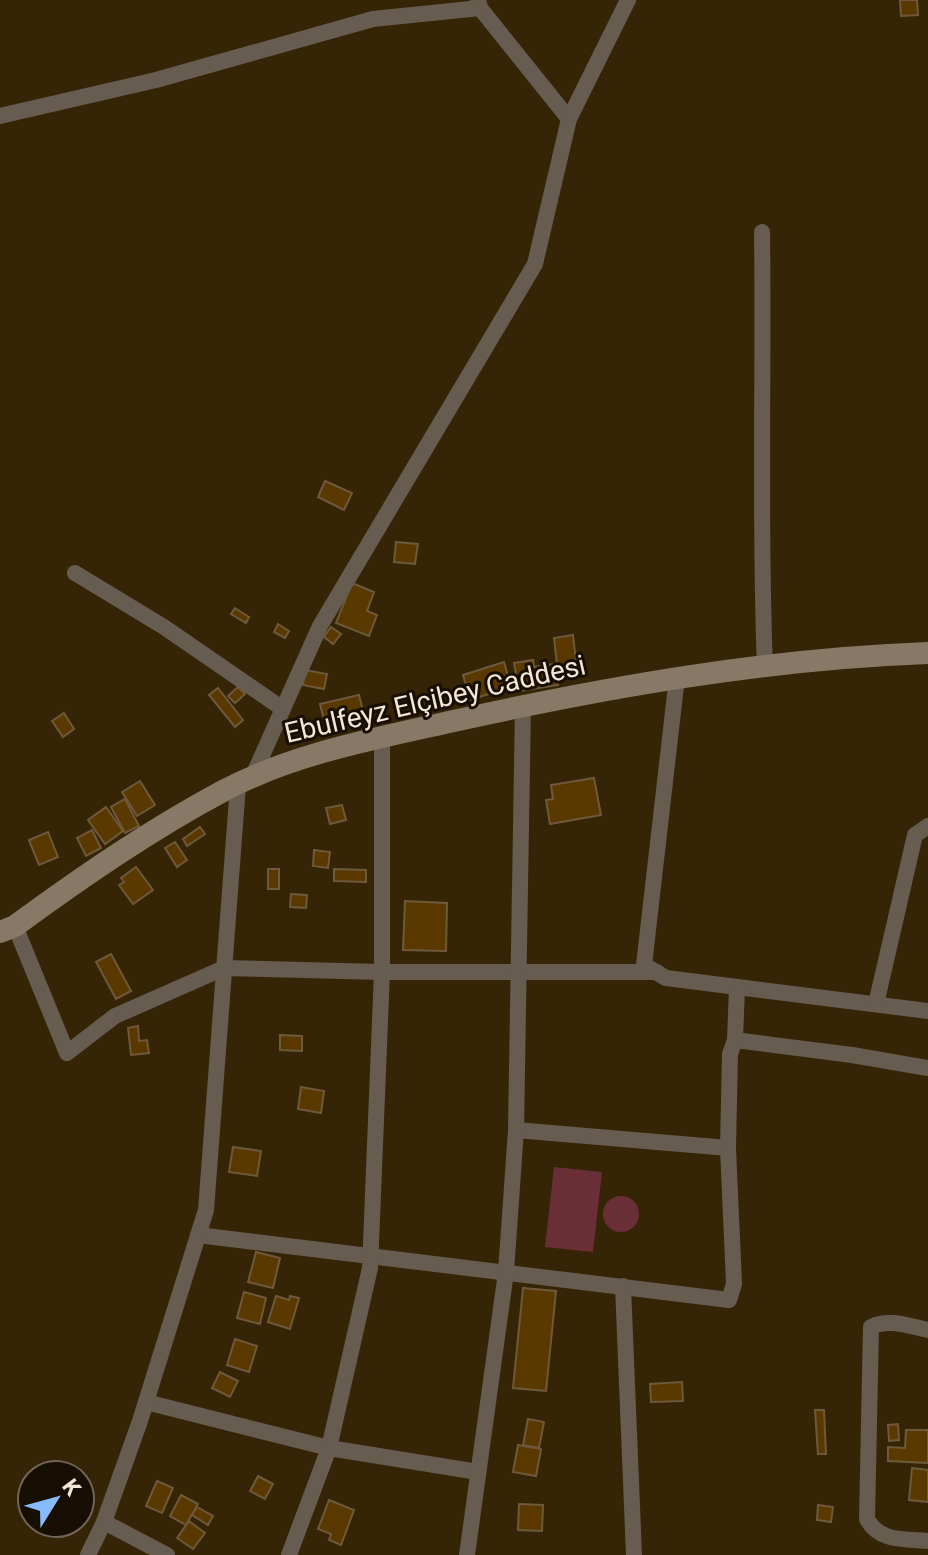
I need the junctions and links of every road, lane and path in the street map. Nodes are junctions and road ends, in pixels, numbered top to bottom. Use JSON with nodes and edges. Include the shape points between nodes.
{"nodes":[{"id":1,"x":628,"y":0,"type":"edge"},
{"id":2,"x":479,"y":4,"type":"edge"},
{"id":3,"x":0,"y":116,"type":"edge"},
{"id":4,"x":569,"y":119,"type":"junction"},
{"id":5,"x":762,"y":232,"type":"dead end"},
{"id":6,"x":75,"y":573,"type":"dead end"},
{"id":7,"x":928,"y":653,"type":"edge"},
{"id":8,"x":765,"y":667,"type":"junction"},
{"id":9,"x":677,"y":677,"type":"junction"},
{"id":10,"x":523,"y":706,"type":"junction"},
{"id":11,"x":283,"y":709,"type":"junction"},
{"id":12,"x":382,"y":737,"type":"junction"},
{"id":13,"x":245,"y":781,"type":"junction"},
{"id":14,"x":928,"y":826,"type":"edge"},
{"id":15,"x":5,"y":927,"type":"edge"},
{"id":16,"x":224,"y":968,"type":"junction"},
{"id":17,"x":382,"y":972,"type":"junction"},
{"id":18,"x":520,"y":972,"type":"junction"},
{"id":19,"x":657,"y":972,"type":"junction"},
{"id":20,"x":737,"y":987,"type":"junction"},
{"id":21,"x":876,"y":1004,"type":"junction"},
{"id":22,"x":928,"y":1011,"type":"edge"},
{"id":23,"x":735,"y":1040,"type":"junction"},
{"id":24,"x":928,"y":1068,"type":"edge"},
{"id":25,"x":516,"y":1130,"type":"junction"},
{"id":26,"x":728,"y":1148,"type":"junction"},
{"id":27,"x":198,"y":1235,"type":"junction"},
{"id":28,"x":371,"y":1254,"type":"junction"},
{"id":29,"x":506,"y":1272,"type":"junction"},
{"id":30,"x":623,"y":1286,"type":"junction"},
{"id":31,"x":928,"y":1330,"type":"edge"},
{"id":32,"x":146,"y":1402,"type":"junction"},
{"id":33,"x":329,"y":1448,"type":"junction"},
{"id":34,"x":478,"y":1472,"type":"junction"},
{"id":35,"x":104,"y":1522,"type":"junction"},
{"id":36,"x":928,"y":1541,"type":"edge"},
{"id":37,"x":88,"y":1555,"type":"edge"},
{"id":38,"x":167,"y":1555,"type":"edge"},
{"id":39,"x":289,"y":1555,"type":"edge"},
{"id":40,"x":467,"y":1555,"type":"edge"},
{"id":41,"x":634,"y":1555,"type":"edge"}],
"edges":[{"from":1,"to":4,"type":"street"},
{"from":2,"to":3,"type":"street","via":[[373,19],[156,80]]},
{"from":2,"to":4,"type":"street"},
{"from":4,"to":11,"type":"street","via":[[535,264],[320,626]]},
{"from":5,"to":8,"type":"street","via":[[760,556]]},
{"from":6,"to":11,"type":"street"},
{"from":7,"to":8,"type":"street","name":"Ebulfeyz Elçibey Caddesi"},
{"from":8,"to":9,"type":"street","name":"Ebulfeyz Elçibey Caddesi"},
{"from":9,"to":10,"type":"street","name":"Ebulfeyz Elçibey Caddesi"},
{"from":9,"to":19,"type":"street","via":[[644,965]]},
{"from":10,"to":12,"type":"street","name":"Ebulfeyz Elçibey Caddesi"},
{"from":10,"to":18,"type":"street"},
{"from":11,"to":13,"type":"street"},
{"from":12,"to":13,"type":"street","name":"Ebulfeyz Elçibey Caddesi"},
{"from":12,"to":17,"type":"street"},
{"from":13,"to":15,"type":"street","name":"Ebulfeyz Elçibey Caddesi"},
{"from":13,"to":16,"type":"street"},
{"from":14,"to":21,"type":"street","via":[[915,835]]},
{"from":15,"to":16,"type":"street","via":[[67,1053],[115,1016]]},
{"from":16,"to":17,"type":"street"},
{"from":16,"to":27,"type":"street","via":[[206,1210]]},
{"from":17,"to":18,"type":"street"},
{"from":17,"to":28,"type":"street"},
{"from":18,"to":19,"type":"street"},
{"from":18,"to":25,"type":"street"},
{"from":19,"to":20,"type":"street","via":[[666,978]]},
{"from":20,"to":21,"type":"street"},
{"from":20,"to":23,"type":"street"},
{"from":21,"to":22,"type":"street"},
{"from":23,"to":24,"type":"street"},
{"from":23,"to":26,"type":"street","via":[[730,1054]]},
{"from":25,"to":26,"type":"street"},
{"from":25,"to":29,"type":"street"},
{"from":26,"to":30,"type":"street","via":[[734,1284],[729,1300]]},
{"from":27,"to":28,"type":"street"},
{"from":27,"to":32,"type":"street"},
{"from":28,"to":29,"type":"street"},
{"from":28,"to":33,"type":"street"},
{"from":29,"to":30,"type":"street"},
{"from":29,"to":34,"type":"street"},
{"from":30,"to":41,"type":"street"},
{"from":31,"to":36,"type":"street","via":[[890,1323],[871,1327],[867,1519],[885,1537]]},
{"from":32,"to":33,"type":"street"},
{"from":32,"to":35,"type":"street"},
{"from":33,"to":34,"type":"street"},
{"from":33,"to":39,"type":"street"},
{"from":34,"to":40,"type":"street"},
{"from":35,"to":37,"type":"street"},
{"from":35,"to":38,"type":"street"}]}
